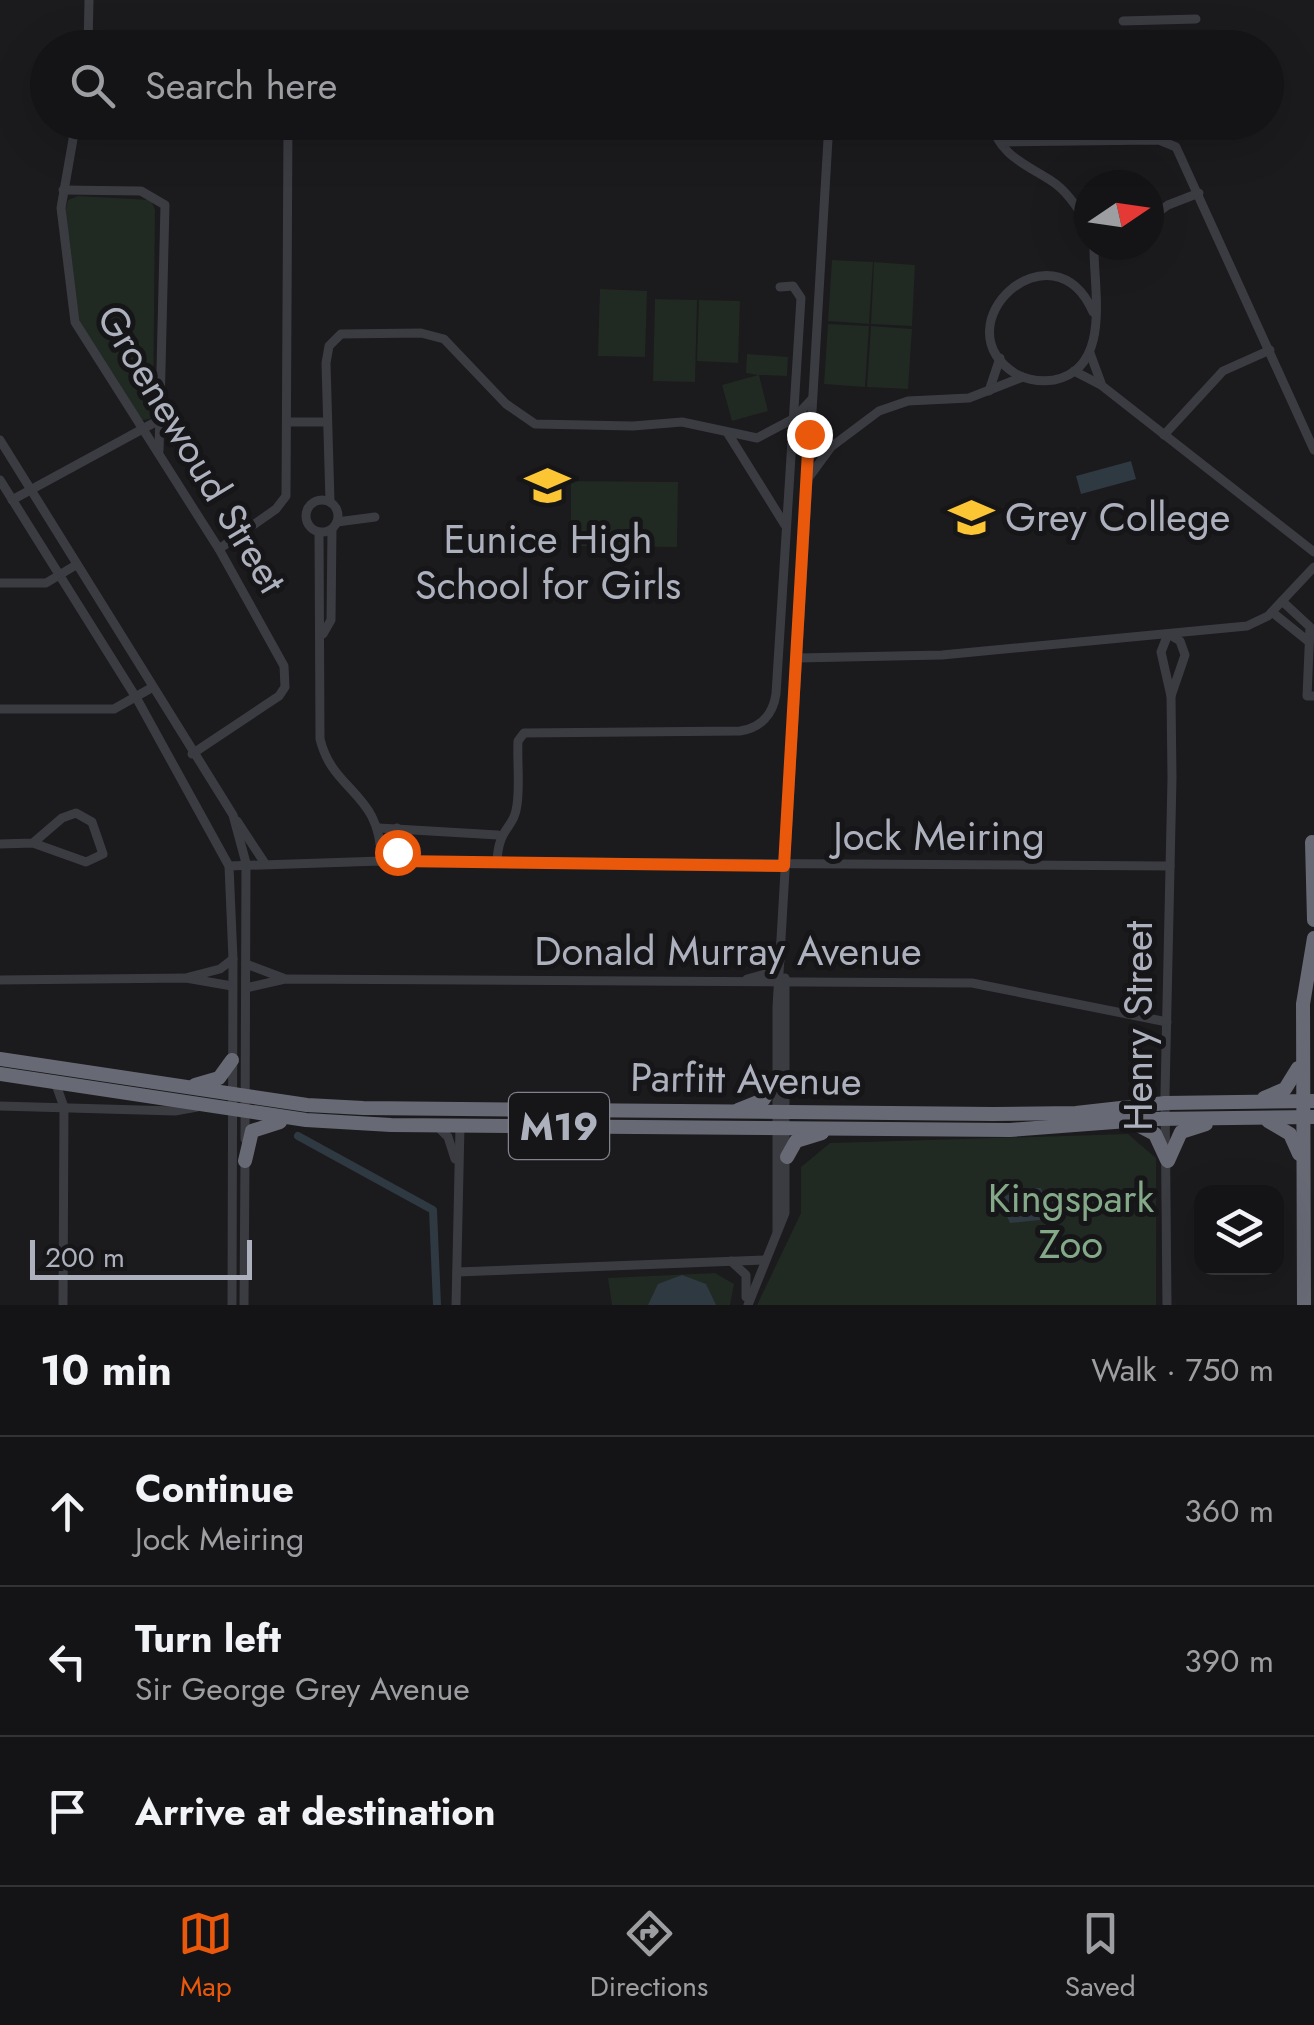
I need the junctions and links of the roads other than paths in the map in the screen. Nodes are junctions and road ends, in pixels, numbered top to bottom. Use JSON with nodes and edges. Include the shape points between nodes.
{"nodes":[{"id":1,"x":89,"y":0,"type":"edge"},
{"id":2,"x":1196,"y":18,"type":"dead end"},
{"id":3,"x":1123,"y":21,"type":"dead end"},
{"id":4,"x":88,"y":30,"type":"edge"},
{"id":5,"x":73,"y":140,"type":"edge"},
{"id":6,"x":288,"y":140,"type":"edge"},
{"id":7,"x":828,"y":140,"type":"edge"},
{"id":8,"x":1001,"y":140,"type":"edge"},
{"id":9,"x":1003,"y":142,"type":"junction"},
{"id":10,"x":1200,"y":194,"type":"junction"},
{"id":11,"x":63,"y":195,"type":"junction"},
{"id":12,"x":1074,"y":206,"type":"edge"},
{"id":13,"x":1164,"y":208,"type":"edge"},
{"id":14,"x":1093,"y":260,"type":"edge"},
{"id":15,"x":1093,"y":274,"type":"junction"},
{"id":16,"x":1070,"y":283,"type":"junction"},
{"id":17,"x":780,"y":286,"type":"dead end"},
{"id":18,"x":1093,"y":312,"type":"junction"},
{"id":19,"x":1270,"y":350,"type":"junction"},
{"id":20,"x":1090,"y":353,"type":"junction"},
{"id":21,"x":1000,"y":358,"type":"junction"},
{"id":22,"x":1074,"y":371,"type":"junction"},
{"id":23,"x":1023,"y":377,"type":"junction"},
{"id":24,"x":1101,"y":385,"type":"junction"},
{"id":25,"x":989,"y":391,"type":"junction"},
{"id":26,"x":812,"y":399,"type":"junction"},
{"id":27,"x":161,"y":419,"type":"junction"},
{"id":28,"x":794,"y":419,"type":"junction"},
{"id":29,"x":288,"y":422,"type":"junction"},
{"id":30,"x":326,"y":422,"type":"junction"},
{"id":31,"x":140,"y":427,"type":"junction"},
{"id":32,"x":726,"y":431,"type":"junction"},
{"id":33,"x":1164,"y":435,"type":"junction"},
{"id":34,"x":0,"y":440,"type":"edge"},
{"id":35,"x":1314,"y":450,"type":"edge"},
{"id":36,"x":159,"y":454,"type":"junction"},
{"id":37,"x":0,"y":480,"type":"edge"},
{"id":38,"x":805,"y":486,"type":"junction"},
{"id":39,"x":30,"y":490,"type":"junction"},
{"id":40,"x":12,"y":500,"type":"junction"},
{"id":41,"x":329,"y":504,"type":"junction"},
{"id":42,"x":357,"y":516,"type":"junction"},
{"id":43,"x":375,"y":516,"type":"dead end"},
{"id":44,"x":334,"y":526,"type":"junction"},
{"id":45,"x":787,"y":527,"type":"junction"},
{"id":46,"x":320,"y":532,"type":"junction"},
{"id":47,"x":219,"y":549,"type":"junction"},
{"id":48,"x":1314,"y":552,"type":"edge"},
{"id":49,"x":76,"y":565,"type":"junction"},
{"id":50,"x":1314,"y":567,"type":"edge"},
{"id":51,"x":60,"y":576,"type":"junction"},
{"id":52,"x":0,"y":583,"type":"edge"},
{"id":53,"x":1282,"y":601,"type":"junction"},
{"id":54,"x":1272,"y":612,"type":"junction"},
{"id":55,"x":1202,"y":632,"type":"junction"},
{"id":56,"x":323,"y":634,"type":"junction"},
{"id":57,"x":1168,"y":634,"type":"junction"},
{"id":58,"x":1308,"y":641,"type":"junction"},
{"id":59,"x":1184,"y":648,"type":"junction"},
{"id":60,"x":798,"y":658,"type":"junction"},
{"id":61,"x":153,"y":688,"type":"junction"},
{"id":62,"x":1171,"y":696,"type":"junction"},
{"id":63,"x":1310,"y":696,"type":"edge"},
{"id":64,"x":137,"y":699,"type":"junction"},
{"id":65,"x":0,"y":709,"type":"edge"},
{"id":66,"x":192,"y":754,"type":"junction"},
{"id":67,"x":233,"y":815,"type":"junction"},
{"id":68,"x":379,"y":828,"type":"junction"},
{"id":69,"x":397,"y":828,"type":"junction"},
{"id":70,"x":498,"y":836,"type":"junction"},
{"id":71,"x":1312,"y":842,"type":"edge"},
{"id":72,"x":0,"y":844,"type":"edge"},
{"id":73,"x":33,"y":844,"type":"junction"},
{"id":74,"x":381,"y":860,"type":"junction"},
{"id":75,"x":397,"y":861,"type":"junction"},
{"id":76,"x":264,"y":862,"type":"junction"},
{"id":77,"x":246,"y":863,"type":"junction"},
{"id":78,"x":498,"y":863,"type":"junction"},
{"id":79,"x":229,"y":866,"type":"junction"},
{"id":80,"x":784,"y":866,"type":"junction"},
{"id":81,"x":1170,"y":866,"type":"junction"},
{"id":82,"x":1314,"y":920,"type":"edge"},
{"id":83,"x":1314,"y":938,"type":"edge"},
{"id":84,"x":782,"y":956,"type":"junction"},
{"id":85,"x":233,"y":959,"type":"junction"},
{"id":86,"x":246,"y":964,"type":"junction"},
{"id":87,"x":186,"y":978,"type":"junction"},
{"id":88,"x":285,"y":979,"type":"junction"},
{"id":89,"x":0,"y":980,"type":"edge"},
{"id":90,"x":730,"y":982,"type":"junction"},
{"id":91,"x":762,"y":983,"type":"junction"},
{"id":92,"x":782,"y":983,"type":"junction"},
{"id":93,"x":232,"y":986,"type":"junction"},
{"id":94,"x":246,"y":988,"type":"junction"},
{"id":95,"x":777,"y":1008,"type":"junction"},
{"id":96,"x":1167,"y":1022,"type":"junction"},
{"id":97,"x":1302,"y":1054,"type":"junction"},
{"id":98,"x":0,"y":1059,"type":"edge"},
{"id":99,"x":232,"y":1060,"type":"junction"},
{"id":100,"x":0,"y":1074,"type":"edge"},
{"id":101,"x":30,"y":1078,"type":"junction"},
{"id":102,"x":776,"y":1081,"type":"junction"},
{"id":103,"x":0,"y":1082,"type":"edge"},
{"id":104,"x":55,"y":1082,"type":"junction"},
{"id":105,"x":185,"y":1086,"type":"junction"},
{"id":106,"x":239,"y":1102,"type":"junction"},
{"id":107,"x":1165,"y":1102,"type":"junction"},
{"id":108,"x":204,"y":1104,"type":"junction"},
{"id":109,"x":0,"y":1106,"type":"edge"},
{"id":110,"x":64,"y":1107,"type":"junction"},
{"id":111,"x":363,"y":1108,"type":"junction"},
{"id":112,"x":482,"y":1109,"type":"junction"},
{"id":113,"x":1308,"y":1109,"type":"edge"},
{"id":114,"x":1250,"y":1110,"type":"junction"},
{"id":115,"x":733,"y":1112,"type":"junction"},
{"id":116,"x":943,"y":1113,"type":"junction"},
{"id":117,"x":1224,"y":1118,"type":"junction"},
{"id":118,"x":306,"y":1120,"type":"junction"},
{"id":119,"x":781,"y":1120,"type":"junction"},
{"id":120,"x":1166,"y":1120,"type":"junction"},
{"id":121,"x":1128,"y":1122,"type":"junction"},
{"id":122,"x":437,"y":1126,"type":"junction"},
{"id":123,"x":460,"y":1126,"type":"junction"},
{"id":124,"x":550,"y":1126,"type":"junction"},
{"id":125,"x":842,"y":1128,"type":"junction"},
{"id":126,"x":1010,"y":1130,"type":"junction"},
{"id":127,"x":786,"y":1158,"type":"junction"},
{"id":128,"x":245,"y":1161,"type":"junction"},
{"id":129,"x":1168,"y":1161,"type":"junction"},
{"id":130,"x":1302,"y":1162,"type":"junction"},
{"id":131,"x":456,"y":1166,"type":"junction"},
{"id":132,"x":777,"y":1230,"type":"junction"},
{"id":133,"x":765,"y":1260,"type":"junction"},
{"id":134,"x":730,"y":1261,"type":"junction"},
{"id":135,"x":457,"y":1272,"type":"junction"},
{"id":136,"x":1314,"y":1296,"type":"edge"},
{"id":137,"x":64,"y":1305,"type":"edge"},
{"id":138,"x":232,"y":1305,"type":"edge"},
{"id":139,"x":244,"y":1305,"type":"edge"},
{"id":140,"x":456,"y":1305,"type":"edge"},
{"id":141,"x":747,"y":1305,"type":"edge"},
{"id":142,"x":1168,"y":1305,"type":"edge"},
{"id":143,"x":1306,"y":1305,"type":"edge"}],
"edges":[{"from":1,"to":4,"type":"street"},
{"from":2,"to":3,"type":"street"},
{"from":5,"to":11,"type":"street","name":"Groenewoud Street"},
{"from":6,"to":29,"type":"street"},
{"from":7,"to":26,"type":"street"},
{"from":8,"to":9,"type":"street"},
{"from":9,"to":10,"type":"street","via":[[1169,142]]},
{"from":9,"to":12,"type":"street","via":[[1015,162],[1057,184]]},
{"from":10,"to":13,"type":"street"},
{"from":10,"to":19,"type":"street"},
{"from":11,"to":27,"type":"street","via":[[141,190],[165,205]]},
{"from":11,"to":31,"type":"street","name":"Groenewoud Street","via":[[74,318]]},
{"from":14,"to":15,"type":"street"},
{"from":15,"to":16,"type":"street"},
{"from":15,"to":18,"type":"street"},
{"from":16,"to":18,"type":"street"},
{"from":16,"to":21,"type":"street","via":[[1038,276],[1009,289],[992,316]]},
{"from":17,"to":28,"type":"street","via":[[798,289],[801,298]]},
{"from":18,"to":20,"type":"street"},
{"from":19,"to":33,"type":"street","via":[[1223,371]]},
{"from":19,"to":35,"type":"street"},
{"from":20,"to":22,"type":"street"},
{"from":20,"to":24,"type":"street"},
{"from":21,"to":23,"type":"street"},
{"from":21,"to":25,"type":"street"},
{"from":22,"to":23,"type":"street","via":[[1050,381]]},
{"from":22,"to":24,"type":"street"},
{"from":23,"to":25,"type":"street"},
{"from":24,"to":33,"type":"street"},
{"from":25,"to":38,"type":"street","via":[[879,411],[822,457]]},
{"from":26,"to":28,"type":"street"},
{"from":26,"to":38,"type":"street"},
{"from":27,"to":31,"type":"street"},
{"from":27,"to":36,"type":"street"},
{"from":28,"to":32,"type":"street","via":[[757,438]]},
{"from":28,"to":45,"type":"street"},
{"from":29,"to":30,"type":"street"},
{"from":29,"to":47,"type":"street","via":[[286,496]]},
{"from":30,"to":32,"type":"street","via":[[332,340],[341,334],[421,333],[452,345],[506,404],[535,424],[682,422]]},
{"from":30,"to":41,"type":"street"},
{"from":31,"to":36,"type":"street","name":"Groenewoud Street"},
{"from":31,"to":39,"type":"street"},
{"from":32,"to":45,"type":"street"},
{"from":33,"to":48,"type":"street"},
{"from":34,"to":39,"type":"street"},
{"from":36,"to":47,"type":"street","name":"Groenewoud Street"},
{"from":37,"to":40,"type":"street"},
{"from":38,"to":60,"type":"street"},
{"from":39,"to":40,"type":"street"},
{"from":39,"to":49,"type":"street"},
{"from":40,"to":51,"type":"street"},
{"from":41,"to":42,"type":"street"},
{"from":41,"to":44,"type":"street"},
{"from":41,"to":46,"type":"street","via":[[309,507],[306,518]]},
{"from":42,"to":43,"type":"street"},
{"from":42,"to":44,"type":"street"},
{"from":44,"to":46,"type":"street"},
{"from":44,"to":56,"type":"street","via":[[331,620]]},
{"from":45,"to":70,"type":"street","via":[[771,713],[740,731],[524,733],[518,741],[518,804]]},
{"from":46,"to":56,"type":"street"},
{"from":47,"to":66,"type":"street","name":"Groenewoud Street","via":[[280,656],[285,687],[273,702]]},
{"from":49,"to":51,"type":"street"},
{"from":49,"to":61,"type":"street"},
{"from":50,"to":53,"type":"street"},
{"from":51,"to":52,"type":"street","via":[[46,584]]},
{"from":51,"to":64,"type":"street"},
{"from":53,"to":54,"type":"street"},
{"from":53,"to":58,"type":"street","via":[[1310,627]]},
{"from":54,"to":55,"type":"street","via":[[1247,626]]},
{"from":54,"to":58,"type":"street"},
{"from":55,"to":57,"type":"street"},
{"from":55,"to":59,"type":"street"},
{"from":56,"to":68,"type":"street","via":[[322,746],[332,770],[361,797]]},
{"from":57,"to":59,"type":"street"},
{"from":57,"to":60,"type":"street","via":[[914,657]]},
{"from":57,"to":62,"type":"street","via":[[1161,652]]},
{"from":58,"to":63,"type":"street"},
{"from":59,"to":62,"type":"street"},
{"from":60,"to":80,"type":"street"},
{"from":61,"to":64,"type":"street"},
{"from":61,"to":66,"type":"street"},
{"from":62,"to":81,"type":"street","name":"Henry Street"},
{"from":64,"to":65,"type":"street","via":[[109,710]]},
{"from":64,"to":79,"type":"street"},
{"from":66,"to":67,"type":"street"},
{"from":67,"to":76,"type":"street"},
{"from":67,"to":77,"type":"street"},
{"from":68,"to":69,"type":"street"},
{"from":68,"to":74,"type":"street"},
{"from":69,"to":70,"type":"street"},
{"from":69,"to":75,"type":"street"},
{"from":70,"to":78,"type":"street"},
{"from":71,"to":82,"type":"highway"},
{"from":72,"to":73,"type":"street"},
{"from":73,"to":73,"type":"street","via":[[76,814],[92,822],[102,854],[86,862]]},
{"from":74,"to":75,"type":"street","name":"Jock Meiring"},
{"from":74,"to":76,"type":"street","name":"Jock Meiring"},
{"from":75,"to":78,"type":"street","name":"Jock Meiring"},
{"from":76,"to":77,"type":"street","name":"Jock Meiring"},
{"from":77,"to":79,"type":"street","name":"Jock Meiring"},
{"from":77,"to":86,"type":"street"},
{"from":78,"to":80,"type":"street","name":"Jock Meiring"},
{"from":79,"to":85,"type":"street"},
{"from":80,"to":81,"type":"street","name":"Jock Meiring"},
{"from":80,"to":84,"type":"street"},
{"from":81,"to":96,"type":"street","name":"Henry Street"},
{"from":83,"to":97,"type":"highway"},
{"from":84,"to":90,"type":"street","via":[[768,974]]},
{"from":84,"to":92,"type":"street"},
{"from":85,"to":87,"type":"street"},
{"from":85,"to":93,"type":"street"},
{"from":86,"to":88,"type":"street","name":"Donald Murray Avenue"},
{"from":86,"to":94,"type":"street"},
{"from":87,"to":89,"type":"street"},
{"from":87,"to":93,"type":"street"},
{"from":88,"to":90,"type":"street","name":"Donald Murray Avenue"},
{"from":88,"to":94,"type":"street","name":"Donald Murray Avenue"},
{"from":90,"to":91,"type":"street","name":"Donald Murray Avenue"},
{"from":91,"to":92,"type":"street","name":"Donald Murray Avenue"},
{"from":91,"to":95,"type":"street"},
{"from":92,"to":95,"type":"street"},
{"from":92,"to":96,"type":"street","name":"Donald Murray Avenue","via":[[972,983]]},
{"from":92,"to":119,"type":"street"},
{"from":93,"to":99,"type":"street"},
{"from":94,"to":106,"type":"street"},
{"from":95,"to":102,"type":"street"},
{"from":96,"to":107,"type":"street","name":"Henry Street"},
{"from":97,"to":113,"type":"highway"},
{"from":97,"to":114,"type":"highway","via":[[1294,1080]]},
{"from":98,"to":105,"type":"highway","name":"Parfitt Avenue","number":"M19"},
{"from":99,"to":105,"type":"highway","via":[[219,1078]]},
{"from":99,"to":106,"type":"street"},
{"from":100,"to":101,"type":"highway","name":"Parfitt Avenue","number":"M19"},
{"from":101,"to":103,"type":"highway"},
{"from":101,"to":104,"type":"highway","name":"Parfitt Avenue","number":"M19"},
{"from":102,"to":115,"type":"highway","via":[[763,1100]]},
{"from":102,"to":119,"type":"street"},
{"from":104,"to":108,"type":"highway","name":"Parfitt Avenue","number":"M19"},
{"from":104,"to":110,"type":"street"},
{"from":105,"to":106,"type":"highway","name":"Parfitt Avenue","number":"M19"},
{"from":106,"to":108,"type":"highway","name":"Parfitt Avenue","number":"M19"},
{"from":106,"to":111,"type":"highway","name":"Parfitt Avenue","number":"M19"},
{"from":106,"to":118,"type":"highway","name":"Parfitt Avenue","number":"M19"},
{"from":106,"to":128,"type":"street"},
{"from":106,"to":138,"type":"street"},
{"from":107,"to":114,"type":"highway","name":"Parfitt Avenue","number":"M19"},
{"from":107,"to":116,"type":"highway","name":"Parfitt Avenue","number":"M19","via":[[1076,1113]]},
{"from":107,"to":120,"type":"street","name":"Henry Street"},
{"from":108,"to":110,"type":"street","name":"Parfitt Avenue","via":[[175,1111]]},
{"from":109,"to":110,"type":"street","name":"Parfitt Avenue"},
{"from":110,"to":137,"type":"street"},
{"from":111,"to":112,"type":"highway","name":"Parfitt Avenue","number":"M19"},
{"from":111,"to":123,"type":"highway","via":[[380,1115],[446,1116]]},
{"from":112,"to":115,"type":"highway","name":"Parfitt Avenue","number":"M19"},
{"from":112,"to":124,"type":"highway","via":[[494,1118],[532,1118]]},
{"from":113,"to":114,"type":"highway","name":"Parfitt Avenue","number":"M19"},
{"from":113,"to":130,"type":"highway"},
{"from":114,"to":117,"type":"highway","name":"Parfitt Avenue","number":"M19"},
{"from":114,"to":130,"type":"highway","via":[[1283,1128]]},
{"from":115,"to":119,"type":"highway","name":"Parfitt Avenue","number":"M19"},
{"from":116,"to":119,"type":"highway","name":"Parfitt Avenue","number":"M19"},
{"from":116,"to":126,"type":"highway","via":[[956,1125]]},
{"from":117,"to":120,"type":"highway","name":"Parfitt Avenue","number":"M19"},
{"from":117,"to":129,"type":"highway","via":[[1181,1132]]},
{"from":118,"to":122,"type":"highway","name":"Parfitt Avenue","number":"M19"},
{"from":118,"to":128,"type":"highway","via":[[257,1126]]},
{"from":119,"to":124,"type":"highway","name":"Parfitt Avenue","number":"M19"},
{"from":119,"to":125,"type":"highway","name":"Parfitt Avenue","number":"M19"},
{"from":119,"to":127,"type":"street"},
{"from":119,"to":132,"type":"street"},
{"from":120,"to":121,"type":"highway","name":"Parfitt Avenue","number":"M19"},
{"from":120,"to":129,"type":"street","name":"Henry Street"},
{"from":121,"to":126,"type":"highway","name":"Parfitt Avenue","number":"M19"},
{"from":121,"to":129,"type":"highway","via":[[1155,1134]]},
{"from":122,"to":123,"type":"highway","name":"Parfitt Avenue","number":"M19"},
{"from":122,"to":131,"type":"street","via":[[448,1137]]},
{"from":123,"to":124,"type":"highway","name":"Parfitt Avenue","number":"M19"},
{"from":123,"to":131,"type":"street"},
{"from":125,"to":126,"type":"highway","name":"Parfitt Avenue","number":"M19"},
{"from":125,"to":127,"type":"highway","via":[[802,1138]]},
{"from":127,"to":132,"type":"street","via":[[785,1213]]},
{"from":128,"to":139,"type":"street"},
{"from":129,"to":142,"type":"street","name":"Henry Street"},
{"from":130,"to":143,"type":"highway"},
{"from":131,"to":135,"type":"street"},
{"from":132,"to":133,"type":"street"},
{"from":133,"to":134,"type":"street"},
{"from":133,"to":141,"type":"street"},
{"from":134,"to":135,"type":"street"},
{"from":134,"to":141,"type":"street","via":[[746,1275]]},
{"from":135,"to":140,"type":"street"},
{"from":136,"to":143,"type":"highway"}]}
